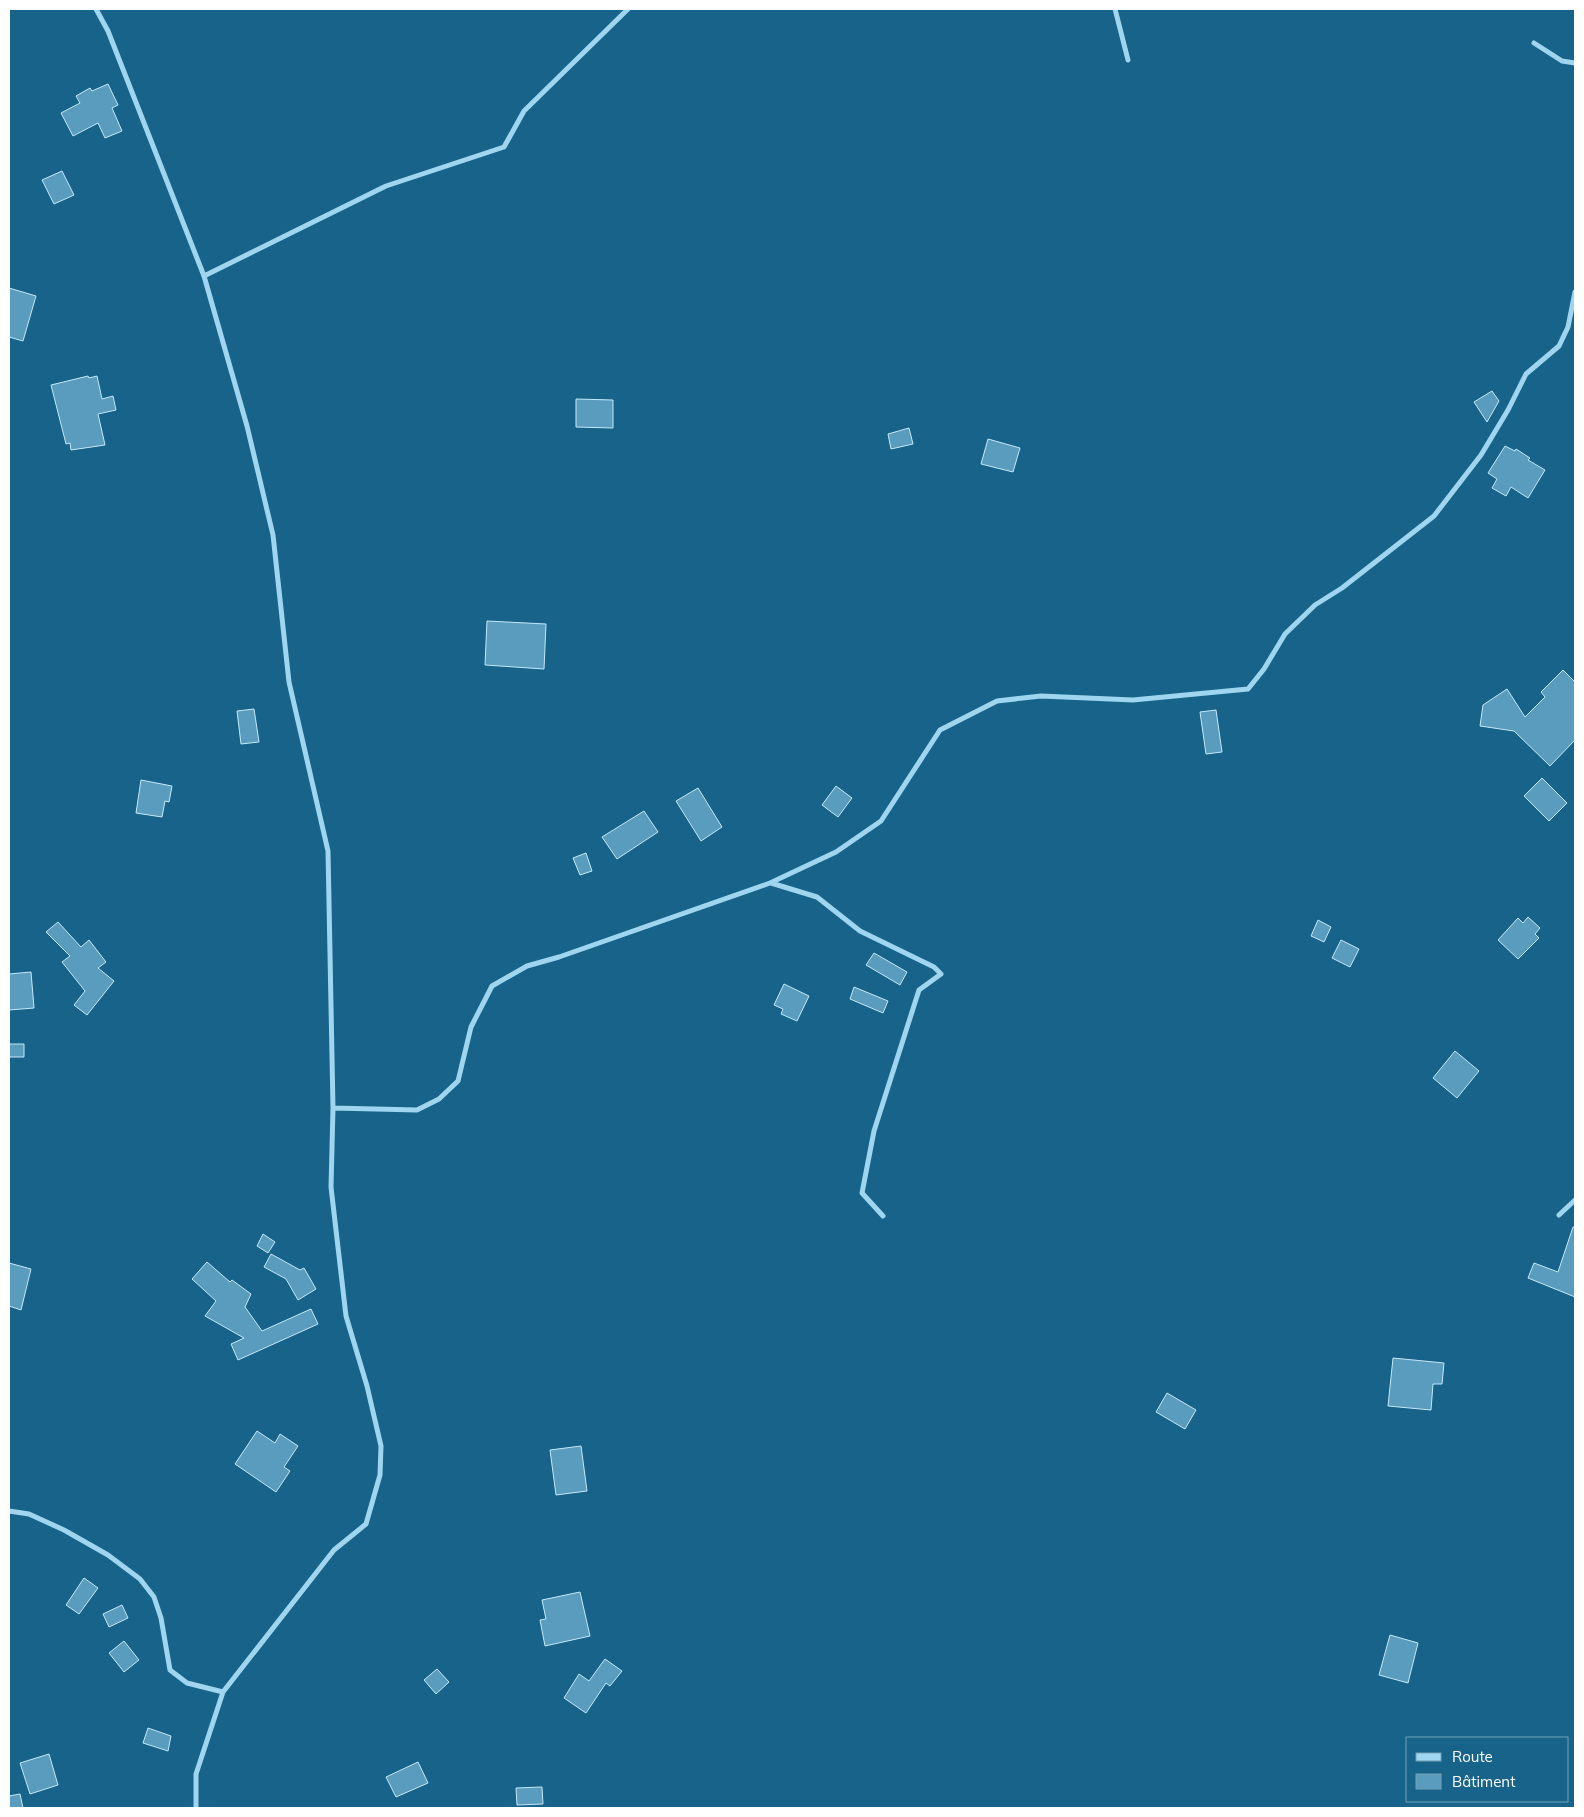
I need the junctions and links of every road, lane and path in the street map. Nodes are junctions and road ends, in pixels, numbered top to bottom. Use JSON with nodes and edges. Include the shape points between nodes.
{"nodes":[{"id":1,"x":96,"y":9,"type":"edge"},
{"id":2,"x":628,"y":9,"type":"edge"},
{"id":3,"x":1114,"y":9,"type":"edge"},
{"id":4,"x":1534,"y":43,"type":"dead end"},
{"id":5,"x":1128,"y":60,"type":"dead end"},
{"id":6,"x":1575,"y":63,"type":"edge"},
{"id":7,"x":204,"y":276,"type":"junction"},
{"id":8,"x":1575,"y":292,"type":"edge"},
{"id":9,"x":770,"y":883,"type":"junction"},
{"id":10,"x":332,"y":1108,"type":"junction"},
{"id":11,"x":1575,"y":1200,"type":"edge"},
{"id":12,"x":1559,"y":1215,"type":"dead end"},
{"id":13,"x":883,"y":1216,"type":"dead end"},
{"id":14,"x":9,"y":1511,"type":"edge"},
{"id":15,"x":223,"y":1692,"type":"junction"},
{"id":16,"x":196,"y":1808,"type":"edge"}],
"edges":[{"from":1,"to":7,"type":"street","via":[[108,31]]},
{"from":2,"to":7,"type":"street","via":[[524,111],[504,147],[386,186]]},
{"from":3,"to":5,"type":"street"},
{"from":4,"to":6,"type":"street","via":[[1562,61]]},
{"from":7,"to":10,"type":"street","via":[[247,426],[273,535],[289,682],[328,850]]},
{"from":8,"to":9,"type":"street","via":[[1568,327],[1558,346],[1526,374],[1481,455],[1434,516],[1342,588],[1314,605],[1285,634],[1248,689],[1133,700],[1041,696],[997,701],[940,730],[881,821],[836,852]]},
{"from":9,"to":10,"type":"street","via":[[527,966],[492,986],[471,1026],[458,1081],[439,1099],[417,1110]]},
{"from":9,"to":13,"type":"street","via":[[817,897],[860,931],[934,967],[941,974],[920,990],[874,1131],[862,1193]]},
{"from":10,"to":15,"type":"street","via":[[331,1187],[346,1316],[381,1446],[380,1475],[366,1524],[334,1550]]},
{"from":11,"to":12,"type":"street"},
{"from":14,"to":15,"type":"street","via":[[28,1514],[64,1530],[108,1555],[140,1579],[154,1597],[161,1618],[170,1670],[187,1684]]},
{"from":15,"to":16,"type":"street","via":[[196,1774]]}]}
